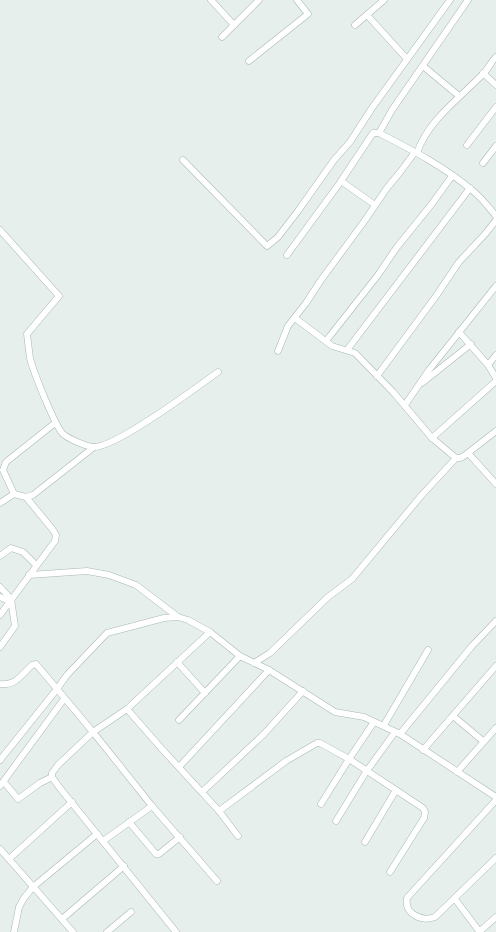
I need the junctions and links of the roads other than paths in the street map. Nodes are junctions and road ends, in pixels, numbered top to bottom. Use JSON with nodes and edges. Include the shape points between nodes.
{"nodes":[{"id":1,"x":211,"y":0,"type":"edge"},
{"id":2,"x":259,"y":0,"type":"edge"},
{"id":3,"x":297,"y":0,"type":"edge"},
{"id":4,"x":384,"y":0,"type":"edge"},
{"id":5,"x":468,"y":0,"type":"edge"},
{"id":6,"x":448,"y":1,"type":"edge"},
{"id":7,"x":367,"y":15,"type":"junction"},
{"id":8,"x":234,"y":25,"type":"junction"},
{"id":9,"x":355,"y":25,"type":"dead end"},
{"id":10,"x":222,"y":37,"type":"dead end"},
{"id":11,"x":496,"y":57,"type":"edge"},
{"id":12,"x":407,"y":59,"type":"junction"},
{"id":13,"x":249,"y":61,"type":"dead end"},
{"id":14,"x":422,"y":66,"type":"junction"},
{"id":15,"x":483,"y":73,"type":"junction"},
{"id":16,"x":496,"y":84,"type":"edge"},
{"id":17,"x":459,"y":96,"type":"junction"},
{"id":18,"x":496,"y":107,"type":"edge"},
{"id":19,"x":379,"y":133,"type":"junction"},
{"id":20,"x":467,"y":145,"type":"dead end"},
{"id":21,"x":496,"y":146,"type":"edge"},
{"id":22,"x":416,"y":152,"type":"junction"},
{"id":23,"x":183,"y":160,"type":"dead end"},
{"id":24,"x":483,"y":163,"type":"dead end"},
{"id":25,"x":452,"y":176,"type":"junction"},
{"id":26,"x":341,"y":181,"type":"junction"},
{"id":27,"x":470,"y":188,"type":"junction"},
{"id":28,"x":375,"y":205,"type":"junction"},
{"id":29,"x":496,"y":216,"type":"edge"},
{"id":30,"x":496,"y":220,"type":"edge"},
{"id":31,"x":0,"y":230,"type":"edge"},
{"id":32,"x":287,"y":255,"type":"dead end"},
{"id":33,"x":496,"y":286,"type":"edge"},
{"id":34,"x":295,"y":318,"type":"junction"},
{"id":35,"x":459,"y":332,"type":"junction"},
{"id":36,"x":326,"y":341,"type":"junction"},
{"id":37,"x":471,"y":344,"type":"junction"},
{"id":38,"x":347,"y":350,"type":"junction"},
{"id":39,"x":278,"y":351,"type":"dead end"},
{"id":40,"x":496,"y":355,"type":"edge"},
{"id":41,"x":488,"y":365,"type":"junction"},
{"id":42,"x":218,"y":372,"type":"dead end"},
{"id":43,"x":377,"y":376,"type":"junction"},
{"id":44,"x":496,"y":380,"type":"edge"},
{"id":45,"x":416,"y":387,"type":"junction"},
{"id":46,"x":404,"y":405,"type":"junction"},
{"id":47,"x":56,"y":423,"type":"junction"},
{"id":48,"x":496,"y":430,"type":"edge"},
{"id":49,"x":432,"y":438,"type":"junction"},
{"id":50,"x":94,"y":447,"type":"junction"},
{"id":51,"x":468,"y":453,"type":"junction"},
{"id":52,"x":456,"y":458,"type":"junction"},
{"id":53,"x":496,"y":484,"type":"edge"},
{"id":54,"x":14,"y":494,"type":"junction"},
{"id":55,"x":26,"y":497,"type":"junction"},
{"id":56,"x":0,"y":502,"type":"edge"},
{"id":57,"x":0,"y":556,"type":"edge"},
{"id":58,"x":36,"y":564,"type":"junction"},
{"id":59,"x":29,"y":575,"type":"junction"},
{"id":60,"x":0,"y":587,"type":"edge"},
{"id":61,"x":0,"y":597,"type":"edge"},
{"id":62,"x":10,"y":600,"type":"junction"},
{"id":63,"x":0,"y":615,"type":"edge"},
{"id":64,"x":178,"y":617,"type":"junction"},
{"id":65,"x":496,"y":621,"type":"edge"},
{"id":66,"x":210,"y":632,"type":"junction"},
{"id":67,"x":0,"y":647,"type":"edge"},
{"id":68,"x":428,"y":650,"type":"dead end"},
{"id":69,"x":240,"y":656,"type":"junction"},
{"id":70,"x":177,"y":662,"type":"junction"},
{"id":71,"x":254,"y":663,"type":"junction"},
{"id":72,"x":496,"y":666,"type":"edge"},
{"id":73,"x":269,"y":670,"type":"junction"},
{"id":74,"x":0,"y":684,"type":"edge"},
{"id":75,"x":57,"y":689,"type":"junction"},
{"id":76,"x":303,"y":691,"type":"junction"},
{"id":77,"x":205,"y":693,"type":"junction"},
{"id":78,"x":64,"y":699,"type":"junction"},
{"id":79,"x":127,"y":709,"type":"junction"},
{"id":80,"x":453,"y":716,"type":"junction"},
{"id":81,"x":179,"y":720,"type":"dead end"},
{"id":82,"x":374,"y":722,"type":"junction"},
{"id":83,"x":384,"y":726,"type":"junction"},
{"id":84,"x":496,"y":728,"type":"edge"},
{"id":85,"x":93,"y":732,"type":"junction"},
{"id":86,"x":397,"y":733,"type":"junction"},
{"id":87,"x":484,"y":741,"type":"junction"},
{"id":88,"x":423,"y":750,"type":"junction"},
{"id":89,"x":349,"y":759,"type":"junction"},
{"id":90,"x":0,"y":760,"type":"edge"},
{"id":91,"x":178,"y":767,"type":"junction"},
{"id":92,"x":366,"y":772,"type":"junction"},
{"id":93,"x":457,"y":772,"type":"junction"},
{"id":94,"x":52,"y":777,"type":"junction"},
{"id":95,"x":2,"y":784,"type":"edge"},
{"id":96,"x":396,"y":790,"type":"junction"},
{"id":97,"x":202,"y":792,"type":"junction"},
{"id":98,"x":495,"y":795,"type":"edge"},
{"id":99,"x":72,"y":802,"type":"junction"},
{"id":100,"x":321,"y":804,"type":"dead end"},
{"id":101,"x":152,"y":806,"type":"junction"},
{"id":102,"x":219,"y":811,"type":"junction"},
{"id":103,"x":336,"y":821,"type":"dead end"},
{"id":104,"x":129,"y":822,"type":"junction"},
{"id":105,"x":97,"y":834,"type":"junction"},
{"id":106,"x":238,"y":836,"type":"dead end"},
{"id":107,"x":180,"y":837,"type":"junction"},
{"id":108,"x":103,"y":841,"type":"junction"},
{"id":109,"x":365,"y":842,"type":"dead end"},
{"id":110,"x":0,"y":849,"type":"edge"},
{"id":111,"x":496,"y":858,"type":"edge"},
{"id":112,"x":9,"y":859,"type":"junction"},
{"id":113,"x":124,"y":866,"type":"junction"},
{"id":114,"x":390,"y":872,"type":"dead end"},
{"id":115,"x":217,"y":881,"type":"dead end"},
{"id":116,"x":33,"y":887,"type":"junction"},
{"id":117,"x":455,"y":899,"type":"junction"},
{"id":118,"x":131,"y":912,"type":"dead end"},
{"id":119,"x":496,"y":917,"type":"edge"},
{"id":120,"x":62,"y":919,"type":"junction"},
{"id":121,"x":174,"y":930,"type":"edge"},
{"id":122,"x":14,"y":932,"type":"edge"},
{"id":123,"x":73,"y":932,"type":"edge"},
{"id":124,"x":107,"y":932,"type":"edge"},
{"id":125,"x":166,"y":932,"type":"edge"},
{"id":126,"x":479,"y":932,"type":"edge"}],
"edges":[{"from":1,"to":8,"type":"street"},
{"from":2,"to":8,"type":"street"},
{"from":3,"to":13,"type":"street","via":[[308,14]]},
{"from":4,"to":7,"type":"street"},
{"from":5,"to":14,"type":"street"},
{"from":6,"to":12,"type":"street"},
{"from":7,"to":9,"type":"street"},
{"from":7,"to":12,"type":"street"},
{"from":8,"to":10,"type":"street"},
{"from":11,"to":15,"type":"street"},
{"from":12,"to":23,"type":"street","via":[[350,142],[278,237],[267,246]]},
{"from":14,"to":17,"type":"street"},
{"from":14,"to":19,"type":"street"},
{"from":15,"to":16,"type":"street"},
{"from":15,"to":17,"type":"street"},
{"from":17,"to":22,"type":"street","via":[[441,115]]},
{"from":18,"to":20,"type":"street"},
{"from":19,"to":22,"type":"street"},
{"from":19,"to":26,"type":"street","via":[[373,133]]},
{"from":21,"to":24,"type":"street"},
{"from":22,"to":25,"type":"street"},
{"from":22,"to":28,"type":"street"},
{"from":25,"to":27,"type":"street"},
{"from":25,"to":36,"type":"street"},
{"from":26,"to":28,"type":"street"},
{"from":26,"to":32,"type":"street"},
{"from":27,"to":29,"type":"street"},
{"from":27,"to":38,"type":"street"},
{"from":28,"to":34,"type":"street"},
{"from":30,"to":43,"type":"street","via":[[459,262]]},
{"from":31,"to":47,"type":"street","via":[[59,296],[27,334],[30,359]]},
{"from":33,"to":35,"type":"street"},
{"from":34,"to":36,"type":"street"},
{"from":34,"to":39,"type":"street","via":[[288,326]]},
{"from":35,"to":37,"type":"street"},
{"from":35,"to":45,"type":"street"},
{"from":36,"to":38,"type":"street","via":[[332,346]]},
{"from":37,"to":41,"type":"street"},
{"from":37,"to":45,"type":"street"},
{"from":38,"to":43,"type":"street","via":[[355,353]]},
{"from":40,"to":41,"type":"street"},
{"from":41,"to":44,"type":"street"},
{"from":42,"to":50,"type":"street","via":[[115,441]]},
{"from":43,"to":46,"type":"street"},
{"from":44,"to":49,"type":"street"},
{"from":45,"to":46,"type":"street"},
{"from":46,"to":49,"type":"street"},
{"from":47,"to":50,"type":"street","via":[[62,433],[75,441]]},
{"from":47,"to":54,"type":"street","via":[[6,462],[3,470]]},
{"from":48,"to":51,"type":"street"},
{"from":49,"to":52,"type":"street"},
{"from":50,"to":55,"type":"street","via":[[33,495]]},
{"from":51,"to":52,"type":"street"},
{"from":51,"to":53,"type":"street"},
{"from":52,"to":71,"type":"street","via":[[352,579],[328,597],[270,653]]},
{"from":54,"to":55,"type":"street"},
{"from":54,"to":56,"type":"street"},
{"from":55,"to":58,"type":"street","via":[[56,535],[55,541]]},
{"from":57,"to":58,"type":"street","via":[[11,548],[18,549]]},
{"from":58,"to":59,"type":"street"},
{"from":59,"to":62,"type":"street"},
{"from":59,"to":64,"type":"street","via":[[86,572],[109,575],[136,585]]},
{"from":60,"to":62,"type":"street"},
{"from":61,"to":62,"type":"street"},
{"from":62,"to":63,"type":"street"},
{"from":62,"to":67,"type":"street","via":[[15,626]]},
{"from":64,"to":66,"type":"street"},
{"from":64,"to":75,"type":"street","via":[[164,618],[107,633]]},
{"from":65,"to":86,"type":"street"},
{"from":66,"to":69,"type":"street"},
{"from":66,"to":70,"type":"street"},
{"from":68,"to":83,"type":"street"},
{"from":69,"to":71,"type":"street"},
{"from":69,"to":77,"type":"street"},
{"from":70,"to":77,"type":"street"},
{"from":70,"to":79,"type":"street"},
{"from":71,"to":73,"type":"street"},
{"from":72,"to":80,"type":"street"},
{"from":73,"to":76,"type":"street"},
{"from":73,"to":91,"type":"street"},
{"from":74,"to":75,"type":"street","via":[[12,684],[36,664]]},
{"from":75,"to":78,"type":"street"},
{"from":75,"to":90,"type":"street"},
{"from":76,"to":82,"type":"street","via":[[335,712]]},
{"from":76,"to":97,"type":"street","via":[[264,734]]},
{"from":77,"to":81,"type":"street"},
{"from":78,"to":85,"type":"street"},
{"from":78,"to":95,"type":"street"},
{"from":79,"to":85,"type":"street"},
{"from":79,"to":91,"type":"street"},
{"from":80,"to":87,"type":"street"},
{"from":80,"to":88,"type":"street"},
{"from":82,"to":83,"type":"street"},
{"from":82,"to":89,"type":"street"},
{"from":83,"to":86,"type":"street"},
{"from":84,"to":87,"type":"street"},
{"from":85,"to":94,"type":"street","via":[[58,765]]},
{"from":85,"to":101,"type":"street"},
{"from":86,"to":88,"type":"street"},
{"from":86,"to":92,"type":"street"},
{"from":87,"to":93,"type":"street"},
{"from":88,"to":93,"type":"street"},
{"from":89,"to":92,"type":"street"},
{"from":89,"to":100,"type":"street"},
{"from":89,"to":102,"type":"street","via":[[317,743],[286,761]]},
{"from":91,"to":97,"type":"street"},
{"from":92,"to":96,"type":"street"},
{"from":92,"to":103,"type":"street"},
{"from":93,"to":98,"type":"street"},
{"from":94,"to":95,"type":"street","via":[[18,798]]},
{"from":94,"to":99,"type":"street"},
{"from":96,"to":109,"type":"street"},
{"from":96,"to":114,"type":"street","via":[[420,805],[425,812],[424,818]]},
{"from":97,"to":102,"type":"street"},
{"from":98,"to":117,"type":"street","via":[[407,898],[406,903],[414,914],[428,920]]},
{"from":99,"to":105,"type":"street"},
{"from":99,"to":112,"type":"street"},
{"from":101,"to":104,"type":"street"},
{"from":101,"to":107,"type":"street"},
{"from":102,"to":106,"type":"street"},
{"from":104,"to":107,"type":"street","via":[[156,854]]},
{"from":104,"to":108,"type":"street"},
{"from":105,"to":108,"type":"street"},
{"from":105,"to":116,"type":"street"},
{"from":107,"to":115,"type":"street"},
{"from":108,"to":113,"type":"street"},
{"from":110,"to":112,"type":"street"},
{"from":111,"to":117,"type":"street"},
{"from":112,"to":116,"type":"street"},
{"from":113,"to":120,"type":"street"},
{"from":113,"to":121,"type":"street"},
{"from":116,"to":120,"type":"street"},
{"from":116,"to":122,"type":"street","via":[[19,907]]},
{"from":117,"to":126,"type":"street"},
{"from":118,"to":124,"type":"street"},
{"from":119,"to":126,"type":"street"},
{"from":120,"to":123,"type":"street"},
{"from":121,"to":125,"type":"street"}]}
